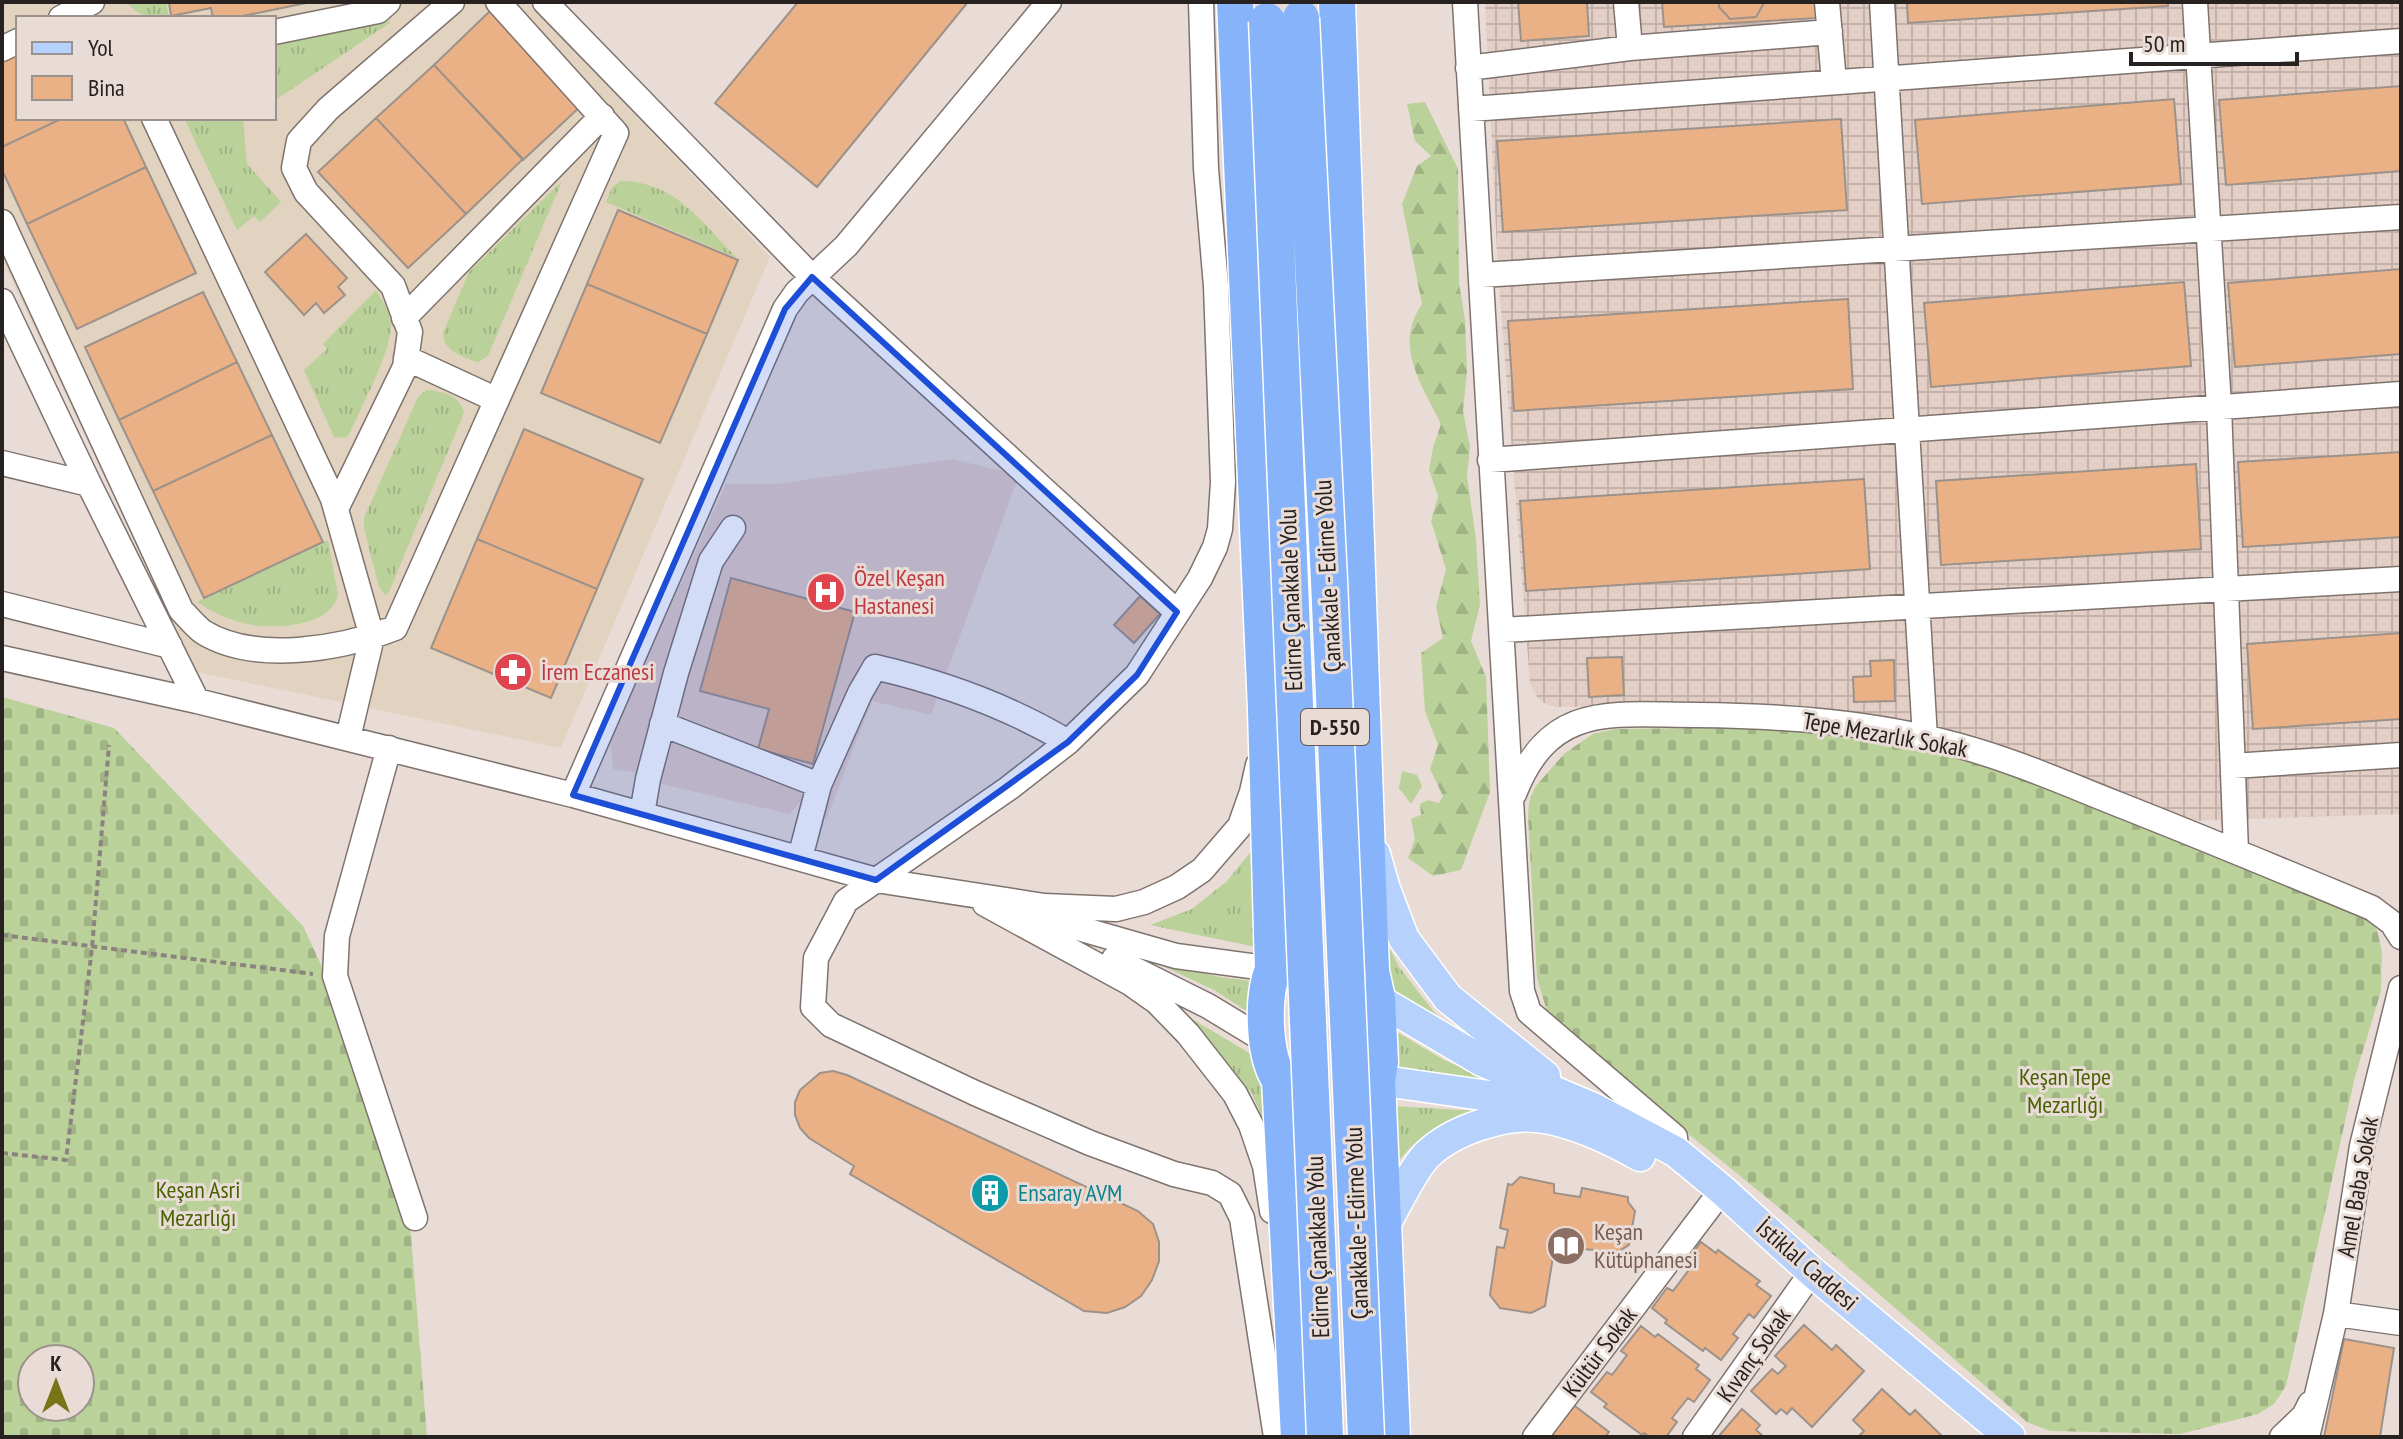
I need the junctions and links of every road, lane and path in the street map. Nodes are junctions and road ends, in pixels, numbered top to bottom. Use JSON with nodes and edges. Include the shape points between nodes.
{"nodes":[{"id":1,"x":92,"y":2,"type":"edge"},
{"id":2,"x":388,"y":2,"type":"edge"},
{"id":3,"x":452,"y":2,"type":"edge"},
{"id":4,"x":498,"y":2,"type":"edge"},
{"id":5,"x":545,"y":2,"type":"edge"},
{"id":6,"x":1049,"y":2,"type":"edge"},
{"id":7,"x":1201,"y":2,"type":"edge"},
{"id":8,"x":1235,"y":2,"type":"edge"},
{"id":9,"x":1337,"y":2,"type":"edge"},
{"id":10,"x":1465,"y":2,"type":"edge"},
{"id":11,"x":1626,"y":2,"type":"edge"},
{"id":12,"x":1827,"y":2,"type":"edge"},
{"id":13,"x":1882,"y":2,"type":"edge"},
{"id":14,"x":2195,"y":2,"type":"edge"},
{"id":15,"x":1284,"y":11,"type":"edge"},
{"id":16,"x":65,"y":16,"type":"edge"},
{"id":17,"x":276,"y":32,"type":"edge"},
{"id":18,"x":1830,"y":32,"type":"junction"},
{"id":19,"x":2401,"y":41,"type":"edge"},
{"id":20,"x":1630,"y":48,"type":"junction"},
{"id":21,"x":2198,"y":55,"type":"junction"},
{"id":22,"x":1468,"y":68,"type":"junction"},
{"id":23,"x":1886,"y":78,"type":"junction"},
{"id":24,"x":1834,"y":82,"type":"junction"},
{"id":25,"x":1471,"y":109,"type":"junction"},
{"id":26,"x":602,"y":116,"type":"junction"},
{"id":27,"x":155,"y":120,"type":"edge"},
{"id":28,"x":2401,"y":217,"type":"edge"},
{"id":29,"x":2,"y":222,"type":"edge"},
{"id":30,"x":2208,"y":229,"type":"junction"},
{"id":31,"x":1895,"y":249,"type":"junction"},
{"id":32,"x":1481,"y":275,"type":"junction"},
{"id":33,"x":812,"y":277,"type":"junction"},
{"id":34,"x":2,"y":301,"type":"edge"},
{"id":35,"x":404,"y":318,"type":"junction"},
{"id":36,"x":406,"y":358,"type":"junction"},
{"id":37,"x":2401,"y":394,"type":"edge"},
{"id":38,"x":497,"y":400,"type":"junction"},
{"id":39,"x":2219,"y":407,"type":"junction"},
{"id":40,"x":1906,"y":430,"type":"junction"},
{"id":41,"x":1490,"y":460,"type":"junction"},
{"id":42,"x":2,"y":463,"type":"edge"},
{"id":43,"x":89,"y":484,"type":"junction"},
{"id":44,"x":336,"y":509,"type":"junction"},
{"id":45,"x":733,"y":528,"type":"dead end"},
{"id":46,"x":2401,"y":579,"type":"edge"},
{"id":47,"x":2226,"y":589,"type":"junction"},
{"id":48,"x":2,"y":604,"type":"edge"},
{"id":49,"x":1918,"y":606,"type":"junction"},
{"id":50,"x":1177,"y":612,"type":"junction"},
{"id":51,"x":1502,"y":630,"type":"junction"},
{"id":52,"x":372,"y":637,"type":"junction"},
{"id":53,"x":170,"y":646,"type":"junction"},
{"id":54,"x":2,"y":658,"type":"edge"},
{"id":55,"x":197,"y":701,"type":"junction"},
{"id":56,"x":1266,"y":709,"type":"junction"},
{"id":57,"x":662,"y":724,"type":"junction"},
{"id":58,"x":348,"y":738,"type":"junction"},
{"id":59,"x":1925,"y":738,"type":"junction"},
{"id":60,"x":1068,"y":742,"type":"junction"},
{"id":61,"x":109,"y":745,"type":"dead end"},
{"id":62,"x":389,"y":748,"type":"junction"},
{"id":63,"x":2401,"y":755,"type":"edge"},
{"id":64,"x":2233,"y":766,"type":"junction"},
{"id":65,"x":819,"y":785,"type":"junction"},
{"id":66,"x":573,"y":795,"type":"junction"},
{"id":67,"x":1512,"y":800,"type":"junction"},
{"id":68,"x":642,"y":814,"type":"junction"},
{"id":69,"x":1365,"y":819,"type":"junction"},
{"id":70,"x":2236,"y":851,"type":"junction"},
{"id":71,"x":800,"y":858,"type":"junction"},
{"id":72,"x":876,"y":880,"type":"junction"},
{"id":73,"x":972,"y":897,"type":"junction"},
{"id":74,"x":2,"y":935,"type":"edge"},
{"id":75,"x":2401,"y":937,"type":"edge"},
{"id":76,"x":92,"y":948,"type":"junction"},
{"id":77,"x":1273,"y":969,"type":"junction"},
{"id":78,"x":335,"y":976,"type":"junction"},
{"id":79,"x":1374,"y":985,"type":"junction"},
{"id":80,"x":2401,"y":988,"type":"edge"},
{"id":81,"x":1269,"y":1043,"type":"junction"},
{"id":82,"x":1280,"y":1080,"type":"junction"},
{"id":83,"x":1377,"y":1080,"type":"junction"},
{"id":84,"x":1583,"y":1117,"type":"junction"},
{"id":85,"x":1676,"y":1152,"type":"junction"},
{"id":86,"x":2,"y":1153,"type":"edge"},
{"id":87,"x":1722,"y":1190,"type":"junction"},
{"id":88,"x":415,"y":1218,"type":"dead end"},
{"id":89,"x":1383,"y":1228,"type":"junction"},
{"id":90,"x":1812,"y":1272,"type":"junction"},
{"id":91,"x":2336,"y":1314,"type":"junction"},
{"id":92,"x":2401,"y":1323,"type":"edge"},
{"id":93,"x":1296,"y":1355,"type":"junction"},
{"id":94,"x":2319,"y":1387,"type":"junction"},
{"id":95,"x":1276,"y":1437,"type":"edge"},
{"id":96,"x":1299,"y":1437,"type":"edge"},
{"id":97,"x":1325,"y":1437,"type":"edge"},
{"id":98,"x":1366,"y":1437,"type":"edge"},
{"id":99,"x":1392,"y":1437,"type":"edge"},
{"id":100,"x":1535,"y":1437,"type":"edge"},
{"id":101,"x":1695,"y":1437,"type":"edge"},
{"id":102,"x":2010,"y":1437,"type":"edge"},
{"id":103,"x":2282,"y":1437,"type":"edge"},
{"id":104,"x":2307,"y":1437,"type":"edge"}],
"edges":[{"from":1,"to":16,"type":"street"},
{"from":2,"to":17,"type":"street","via":[[378,11]]},
{"from":3,"to":35,"type":"street","via":[[328,109],[299,141],[294,168],[306,192],[393,286]]},
{"from":4,"to":26,"type":"street"},
{"from":5,"to":33,"type":"street"},
{"from":6,"to":33,"type":"street","via":[[846,246]]},
{"from":7,"to":50,"type":"street","via":[[1223,482],[1215,547]]},
{"from":8,"to":56,"type":"highway"},
{"from":9,"to":69,"type":"highway"},
{"from":10,"to":22,"type":"street"},
{"from":11,"to":20,"type":"street"},
{"from":12,"to":18,"type":"street"},
{"from":13,"to":23,"type":"street"},
{"from":14,"to":21,"type":"street"},
{"from":15,"to":97,"type":"highway","name":"Edirne Çanakkale Yolu","number":"D-550","bridge":true},
{"from":15,"to":98,"type":"highway","name":"Çanakkale - Edirne Yolu","number":"D-550","bridge":true,"via":[[1329,580]]},
{"from":18,"to":20,"type":"street"},
{"from":18,"to":24,"type":"street"},
{"from":19,"to":21,"type":"street"},
{"from":20,"to":22,"type":"street"},
{"from":21,"to":23,"type":"street"},
{"from":21,"to":30,"type":"street"},
{"from":22,"to":25,"type":"street"},
{"from":23,"to":24,"type":"street"},
{"from":23,"to":31,"type":"street"},
{"from":24,"to":25,"type":"street"},
{"from":25,"to":32,"type":"street"},
{"from":26,"to":35,"type":"street"},
{"from":26,"to":38,"type":"street","via":[[616,133]]},
{"from":27,"to":44,"type":"street"},
{"from":28,"to":30,"type":"street"},
{"from":29,"to":52,"type":"street","via":[[181,610],[202,631],[237,646],[338,646]]},
{"from":30,"to":31,"type":"street"},
{"from":30,"to":39,"type":"street"},
{"from":31,"to":32,"type":"street"},
{"from":31,"to":40,"type":"street"},
{"from":32,"to":41,"type":"street"},
{"from":33,"to":50,"type":"street"},
{"from":33,"to":66,"type":"street","via":[[785,309]]},
{"from":34,"to":43,"type":"street"},
{"from":35,"to":36,"type":"street","via":[[410,332]]},
{"from":36,"to":38,"type":"street"},
{"from":36,"to":44,"type":"street"},
{"from":37,"to":39,"type":"street"},
{"from":38,"to":52,"type":"street","via":[[395,628]]},
{"from":39,"to":40,"type":"street"},
{"from":39,"to":47,"type":"street"},
{"from":40,"to":41,"type":"street"},
{"from":40,"to":49,"type":"street"},
{"from":41,"to":51,"type":"street"},
{"from":42,"to":43,"type":"street"},
{"from":43,"to":53,"type":"street"},
{"from":44,"to":52,"type":"street"},
{"from":45,"to":57,"type":"street","via":[[711,561]]},
{"from":46,"to":47,"type":"street"},
{"from":47,"to":49,"type":"street"},
{"from":47,"to":64,"type":"street"},
{"from":48,"to":53,"type":"street"},
{"from":49,"to":51,"type":"street"},
{"from":49,"to":59,"type":"street"},
{"from":50,"to":60,"type":"street","via":[[1137,675]]},
{"from":51,"to":67,"type":"street"},
{"from":52,"to":58,"type":"street"},
{"from":53,"to":55,"type":"street"},
{"from":54,"to":55,"type":"street"},
{"from":55,"to":58,"type":"street"},
{"from":56,"to":73,"type":"street","via":[[1252,792],[1240,826],[1202,870],[1177,887],[1116,909]]},
{"from":56,"to":77,"type":"highway"},
{"from":57,"to":65,"type":"street"},
{"from":57,"to":68,"type":"street"},
{"from":58,"to":62,"type":"street"},
{"from":59,"to":67,"type":"street","name":"Tepe Mezarlık Sokak","via":[[1765,716],[1595,717],[1564,728],[1540,746]]},
{"from":59,"to":70,"type":"street","name":"Tepe Mezarlık Sokak","via":[[2027,768]]},
{"from":60,"to":65,"type":"street","via":[[985,699],[875,667]]},
{"from":60,"to":72,"type":"street"},
{"from":61,"to":76,"type":"path"},
{"from":62,"to":66,"type":"street"},
{"from":62,"to":78,"type":"street","via":[[337,936]]},
{"from":63,"to":64,"type":"street"},
{"from":64,"to":70,"type":"street"},
{"from":65,"to":71,"type":"street"},
{"from":66,"to":68,"type":"street"},
{"from":67,"to":85,"type":"street","via":[[1520,972],[1529,1012],[1675,1137]]},
{"from":68,"to":71,"type":"street"},
{"from":69,"to":79,"type":"highway"},
{"from":69,"to":84,"type":"main road","via":[[1404,939],[1448,998],[1545,1076]]},
{"from":70,"to":75,"type":"street","name":"Tepe Mezarlık Sokak","via":[[2372,908]]},
{"from":71,"to":72,"type":"street"},
{"from":72,"to":73,"type":"street"},
{"from":72,"to":95,"type":"street","via":[[846,901],[816,958],[813,1007],[831,1025],[975,1093],[1090,1143],[1212,1183],[1230,1194],[1242,1218]]},
{"from":73,"to":77,"type":"street","via":[[1176,956]]},
{"from":73,"to":81,"type":"street","via":[[1158,979]]},
{"from":73,"to":93,"type":"street","via":[[1157,1002],[1235,1094],[1265,1166]]},
{"from":74,"to":76,"type":"path"},
{"from":76,"to":78,"type":"path"},
{"from":76,"to":86,"type":"path","via":[[66,1160]]},
{"from":77,"to":79,"type":"highway","via":[[1313,956],[1357,961]]},
{"from":77,"to":81,"type":"highway","via":[[1266,1008]]},
{"from":78,"to":88,"type":"street"},
{"from":79,"to":83,"type":"highway"},
{"from":79,"to":84,"type":"main road","via":[[1482,1061]]},
{"from":80,"to":91,"type":"street","name":"Amel Baba Sokak","via":[[2362,1146]]},
{"from":81,"to":82,"type":"highway"},
{"from":82,"to":83,"type":"highway","via":[[1303,1090],[1346,1092]]},
{"from":82,"to":93,"type":"highway"},
{"from":83,"to":84,"type":"main road","via":[[1517,1100]]},
{"from":83,"to":89,"type":"highway"},
{"from":84,"to":85,"type":"main road","name":"İstiklal Caddesi"},
{"from":84,"to":87,"type":"main road","via":[[1692,1185]]},
{"from":84,"to":89,"type":"main road","via":[[1518,1118],[1482,1124],[1451,1137],[1425,1156]]},
{"from":85,"to":87,"type":"main road","name":"İstiklal Caddesi"},
{"from":87,"to":90,"type":"main road","name":"İstiklal Caddesi"},
{"from":87,"to":100,"type":"street","name":"Kültür Sokak"},
{"from":89,"to":99,"type":"highway"},
{"from":90,"to":101,"type":"street","name":"Kıvanç Sokak"},
{"from":90,"to":102,"type":"main road","name":"İstiklal Caddesi"},
{"from":91,"to":92,"type":"street"},
{"from":91,"to":94,"type":"street","name":"Amel Baba Sokak"},
{"from":93,"to":96,"type":"highway"},
{"from":94,"to":103,"type":"street","name":"Amel Baba Sokak","via":[[2304,1416]]},
{"from":94,"to":104,"type":"street","name":"Amel Baba Sokak"}]}
